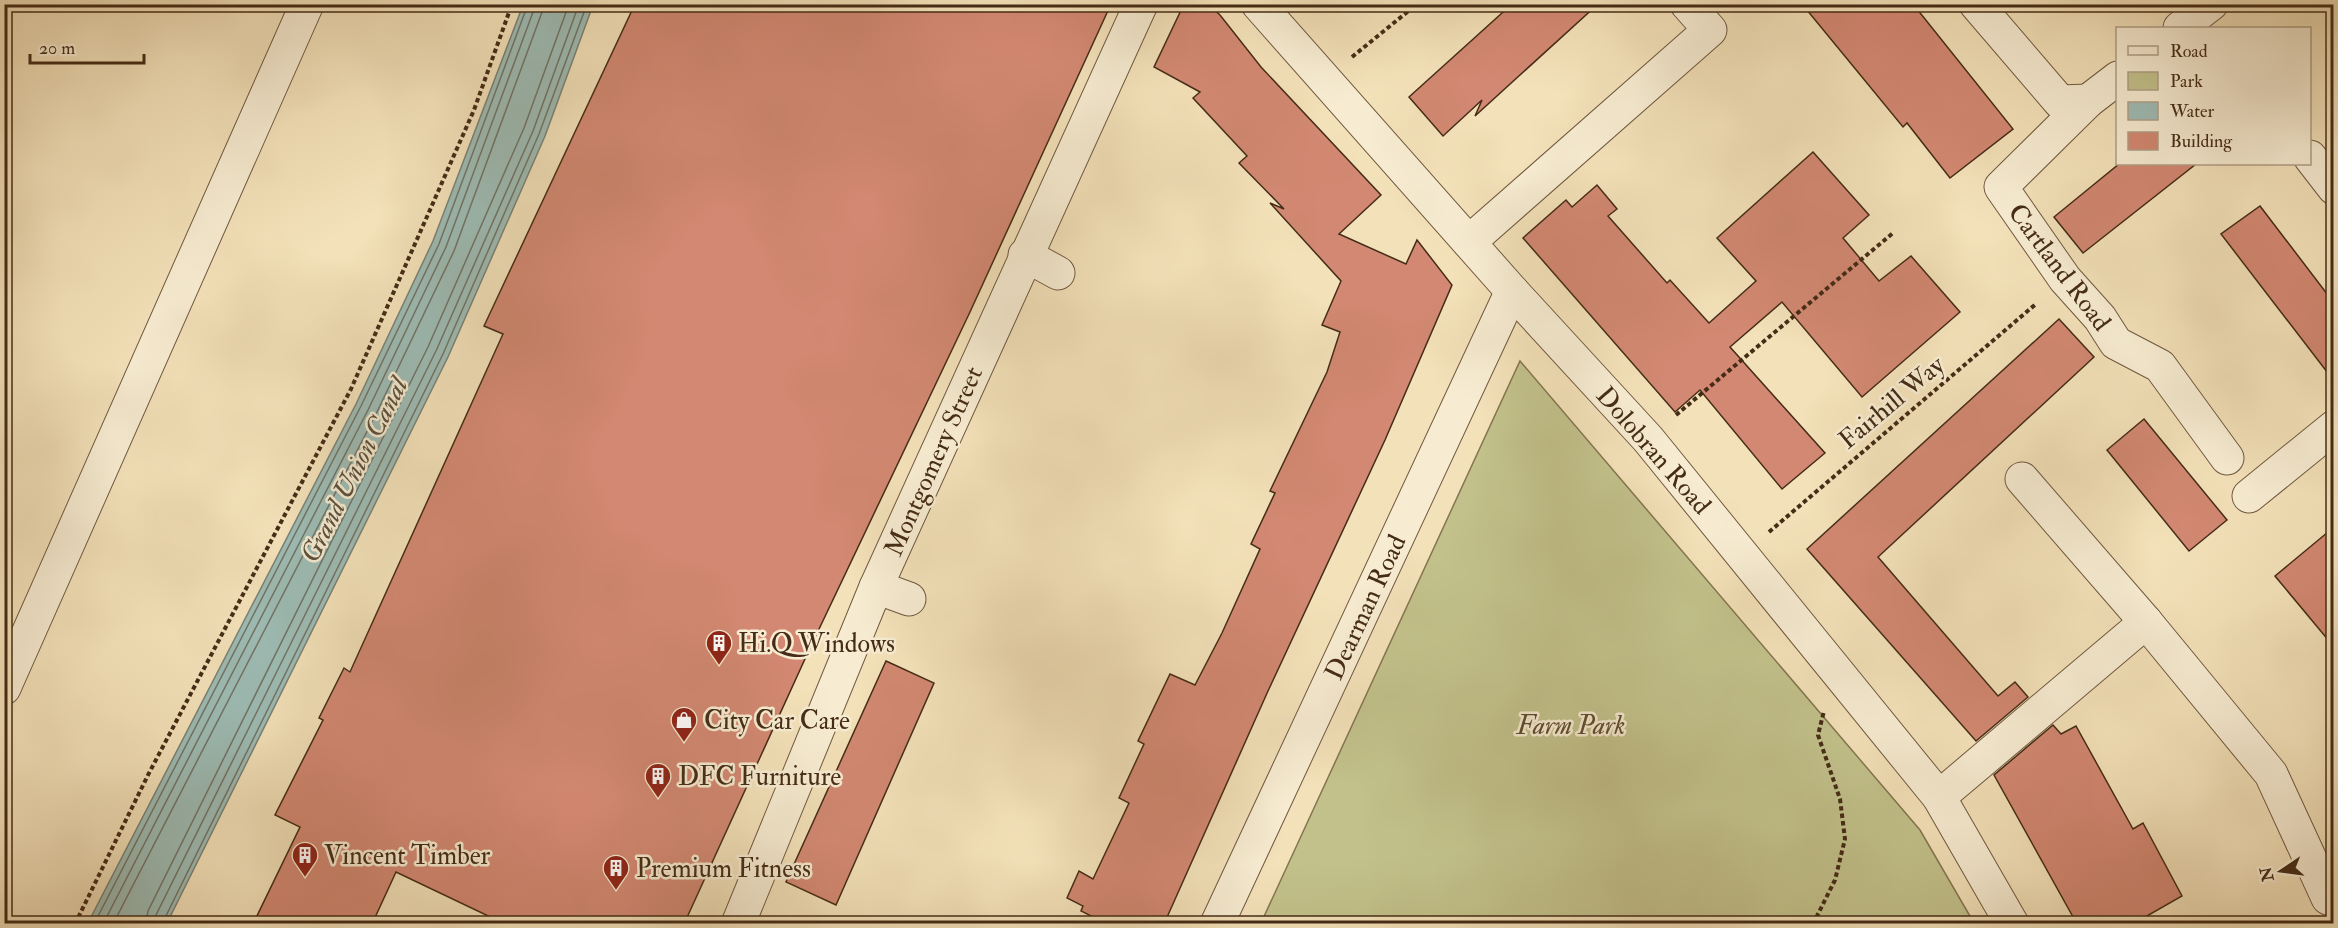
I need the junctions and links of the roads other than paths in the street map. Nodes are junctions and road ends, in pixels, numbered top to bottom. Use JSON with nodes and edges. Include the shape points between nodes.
{"nodes":[{"id":1,"x":307,"y":4,"type":"edge"},
{"id":2,"x":1141,"y":4,"type":"edge"},
{"id":3,"x":1258,"y":4,"type":"edge"},
{"id":4,"x":1687,"y":4,"type":"edge"},
{"id":5,"x":1976,"y":4,"type":"edge"},
{"id":6,"x":2116,"y":80,"type":"edge"},
{"id":7,"x":2088,"y":101,"type":"junction"},
{"id":8,"x":2311,"y":158,"type":"edge"},
{"id":9,"x":2334,"y":188,"type":"edge"},
{"id":10,"x":1469,"y":242,"type":"junction"},
{"id":11,"x":1025,"y":255,"type":"junction"},
{"id":12,"x":1058,"y":273,"type":"dead end"},
{"id":13,"x":1512,"y":291,"type":"junction"},
{"id":14,"x":2334,"y":427,"type":"edge"},
{"id":15,"x":2228,"y":458,"type":"dead end"},
{"id":16,"x":2022,"y":479,"type":"dead end"},
{"id":17,"x":2249,"y":496,"type":"dead end"},
{"id":18,"x":876,"y":587,"type":"junction"},
{"id":19,"x":909,"y":599,"type":"dead end"},
{"id":20,"x":2146,"y":622,"type":"junction"},
{"id":21,"x":4,"y":688,"type":"edge"},
{"id":22,"x":1939,"y":797,"type":"junction"},
{"id":23,"x":2328,"y":898,"type":"dead end"},
{"id":24,"x":738,"y":924,"type":"edge"},
{"id":25,"x":1217,"y":924,"type":"edge"},
{"id":26,"x":2012,"y":924,"type":"edge"}],
"edges":[{"from":1,"to":21,"type":"street"},
{"from":2,"to":11,"type":"street","name":"Montgomery Street","via":[[1116,66]]},
{"from":3,"to":10,"type":"street","name":"Dolobran Road"},
{"from":4,"to":10,"type":"street","via":[[1710,30]]},
{"from":5,"to":7,"type":"street","via":[[2060,102]]},
{"from":6,"to":7,"type":"street","name":"Cartland Road"},
{"from":7,"to":15,"type":"street","name":"Cartland Road","via":[[2001,187],[2065,279],[2100,318],[2116,343],[2160,366]]},
{"from":8,"to":9,"type":"street"},
{"from":10,"to":13,"type":"street","name":"Dolobran Road"},
{"from":11,"to":12,"type":"street"},
{"from":11,"to":18,"type":"street","name":"Montgomery Street"},
{"from":13,"to":22,"type":"street","name":"Dolobran Road","via":[[1648,439]]},
{"from":13,"to":25,"type":"street","name":"Dearman Road"},
{"from":14,"to":17,"type":"street"},
{"from":16,"to":20,"type":"street"},
{"from":18,"to":19,"type":"street"},
{"from":18,"to":24,"type":"street","name":"Montgomery Street"},
{"from":20,"to":22,"type":"street"},
{"from":20,"to":23,"type":"street","via":[[2271,774]]},
{"from":22,"to":26,"type":"street","name":"Dolobran Road"}]}
